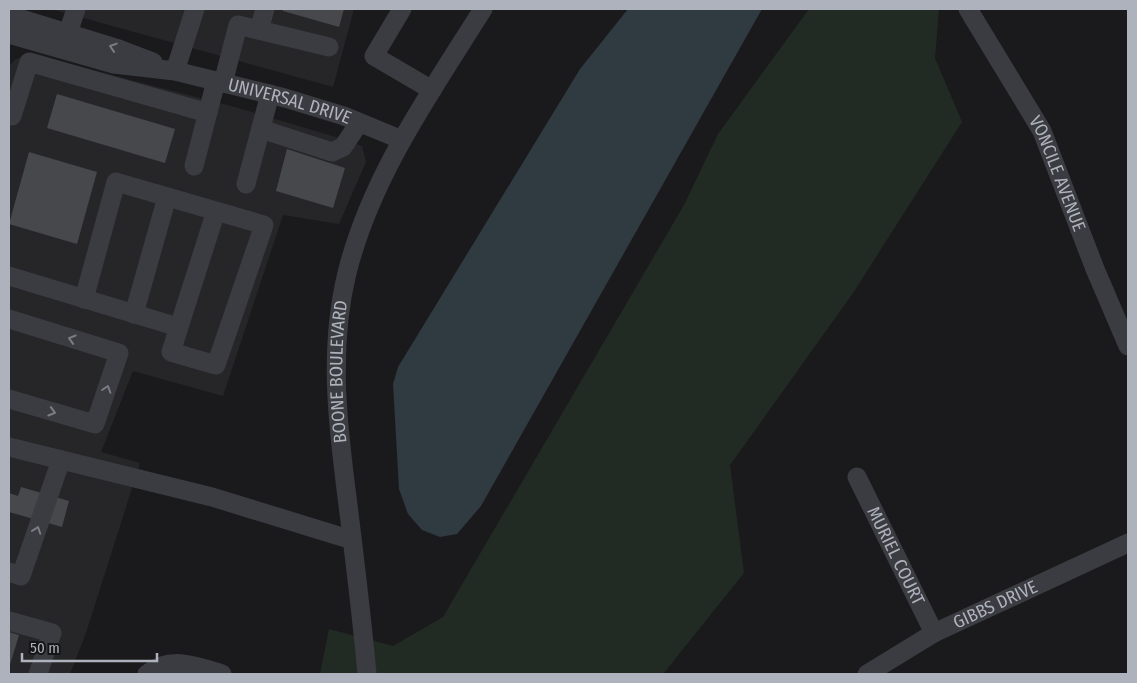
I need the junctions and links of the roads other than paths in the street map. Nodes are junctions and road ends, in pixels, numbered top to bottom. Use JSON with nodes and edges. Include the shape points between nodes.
{"nodes":[{"id":1,"x":76,"y":9,"type":"edge"},
{"id":2,"x":265,"y":9,"type":"edge"},
{"id":3,"x":402,"y":9,"type":"edge"},
{"id":4,"x":482,"y":9,"type":"edge"},
{"id":5,"x":968,"y":9,"type":"edge"},
{"id":6,"x":191,"y":10,"type":"edge"},
{"id":7,"x":9,"y":14,"type":"edge"},
{"id":8,"x":259,"y":30,"type":"junction"},
{"id":9,"x":9,"y":34,"type":"edge"},
{"id":10,"x":65,"y":41,"type":"junction"},
{"id":11,"x":329,"y":47,"type":"dead end"},
{"id":12,"x":56,"y":70,"type":"junction"},
{"id":13,"x":175,"y":71,"type":"junction"},
{"id":14,"x":220,"y":82,"type":"junction"},
{"id":15,"x":432,"y":90,"type":"junction"},
{"id":16,"x":270,"y":94,"type":"junction"},
{"id":17,"x":208,"y":113,"type":"junction"},
{"id":18,"x":12,"y":116,"type":"dead end"},
{"id":19,"x":359,"y":123,"type":"junction"},
{"id":20,"x":261,"y":128,"type":"junction"},
{"id":21,"x":402,"y":140,"type":"junction"},
{"id":22,"x":194,"y":166,"type":"dead end"},
{"id":23,"x":246,"y":184,"type":"dead end"},
{"id":24,"x":167,"y":197,"type":"junction"},
{"id":25,"x":216,"y":211,"type":"junction"},
{"id":26,"x":9,"y":276,"type":"edge"},
{"id":27,"x":84,"y":299,"type":"junction"},
{"id":28,"x":134,"y":314,"type":"junction"},
{"id":29,"x":9,"y":319,"type":"edge"},
{"id":30,"x":178,"y":327,"type":"junction"},
{"id":31,"x":1128,"y":346,"type":"edge"},
{"id":32,"x":9,"y":399,"type":"edge"},
{"id":33,"x":9,"y":447,"type":"edge"},
{"id":34,"x":61,"y":460,"type":"junction"},
{"id":35,"x":857,"y":477,"type":"dead end"},
{"id":36,"x":352,"y":540,"type":"junction"},
{"id":37,"x":1128,"y":543,"type":"edge"},
{"id":38,"x":15,"y":574,"type":"edge"},
{"id":39,"x":9,"y":621,"type":"edge"},
{"id":40,"x":934,"y":633,"type":"junction"},
{"id":41,"x":38,"y":674,"type":"edge"},
{"id":42,"x":147,"y":674,"type":"edge"},
{"id":43,"x":222,"y":674,"type":"edge"},
{"id":44,"x":367,"y":674,"type":"edge"},
{"id":45,"x":867,"y":674,"type":"edge"}],
"edges":[{"from":1,"to":10,"type":"street"},
{"from":2,"to":8,"type":"street"},
{"from":3,"to":15,"type":"street","via":[[374,56]]},
{"from":4,"to":15,"type":"street","name":"BOONE BOULEVARD"},
{"from":5,"to":31,"type":"street","name":"VONCILE AVENUE","via":[[1042,132]]},
{"from":6,"to":13,"type":"street"},
{"from":7,"to":10,"type":"street","name":"UNIVERSAL DRIVE"},
{"from":8,"to":11,"type":"street"},
{"from":8,"to":14,"type":"street","via":[[238,25]]},
{"from":9,"to":10,"type":"street","name":"UNIVERSAL DRIVE"},
{"from":10,"to":12,"type":"street"},
{"from":10,"to":13,"type":"street","name":"UNIVERSAL DRIVE","via":[[119,48]]},
{"from":12,"to":17,"type":"street"},
{"from":12,"to":18,"type":"street","via":[[29,62]]},
{"from":13,"to":14,"type":"street","name":"UNIVERSAL DRIVE"},
{"from":14,"to":16,"type":"street","name":"UNIVERSAL DRIVE"},
{"from":14,"to":17,"type":"street"},
{"from":15,"to":21,"type":"street","name":"BOONE BOULEVARD"},
{"from":16,"to":19,"type":"street","name":"UNIVERSAL DRIVE"},
{"from":16,"to":20,"type":"street"},
{"from":17,"to":22,"type":"street"},
{"from":19,"to":20,"type":"street","via":[[343,147],[332,152]]},
{"from":19,"to":21,"type":"street","name":"UNIVERSAL DRIVE"},
{"from":20,"to":23,"type":"street"},
{"from":21,"to":36,"type":"street","name":"BOONE BOULEVARD","via":[[367,213],[347,273],[338,326],[335,376],[338,423]]},
{"from":24,"to":25,"type":"street"},
{"from":24,"to":27,"type":"street","via":[[116,182]]},
{"from":24,"to":28,"type":"street"},
{"from":25,"to":30,"type":"street"},
{"from":25,"to":30,"type":"street","via":[[264,225],[216,365],[171,352]]},
{"from":26,"to":27,"type":"street"},
{"from":27,"to":28,"type":"street"},
{"from":28,"to":30,"type":"street"},
{"from":32,"to":29,"type":"street","one_way":true,"via":[[95,424],[119,353]]},
{"from":33,"to":34,"type":"street"},
{"from":34,"to":36,"type":"street","via":[[212,497]]},
{"from":38,"to":34,"type":"street","one_way":true},
{"from":35,"to":40,"type":"street","name":"MURIEL COURT"},
{"from":36,"to":44,"type":"street","name":"BOONE BOULEVARD"},
{"from":37,"to":40,"type":"street","name":"GIBBS DRIVE"},
{"from":39,"to":41,"type":"street","via":[[52,633]]},
{"from":40,"to":45,"type":"street","name":"GIBBS DRIVE"},
{"from":42,"to":43,"type":"street","via":[[175,662]]}]}
